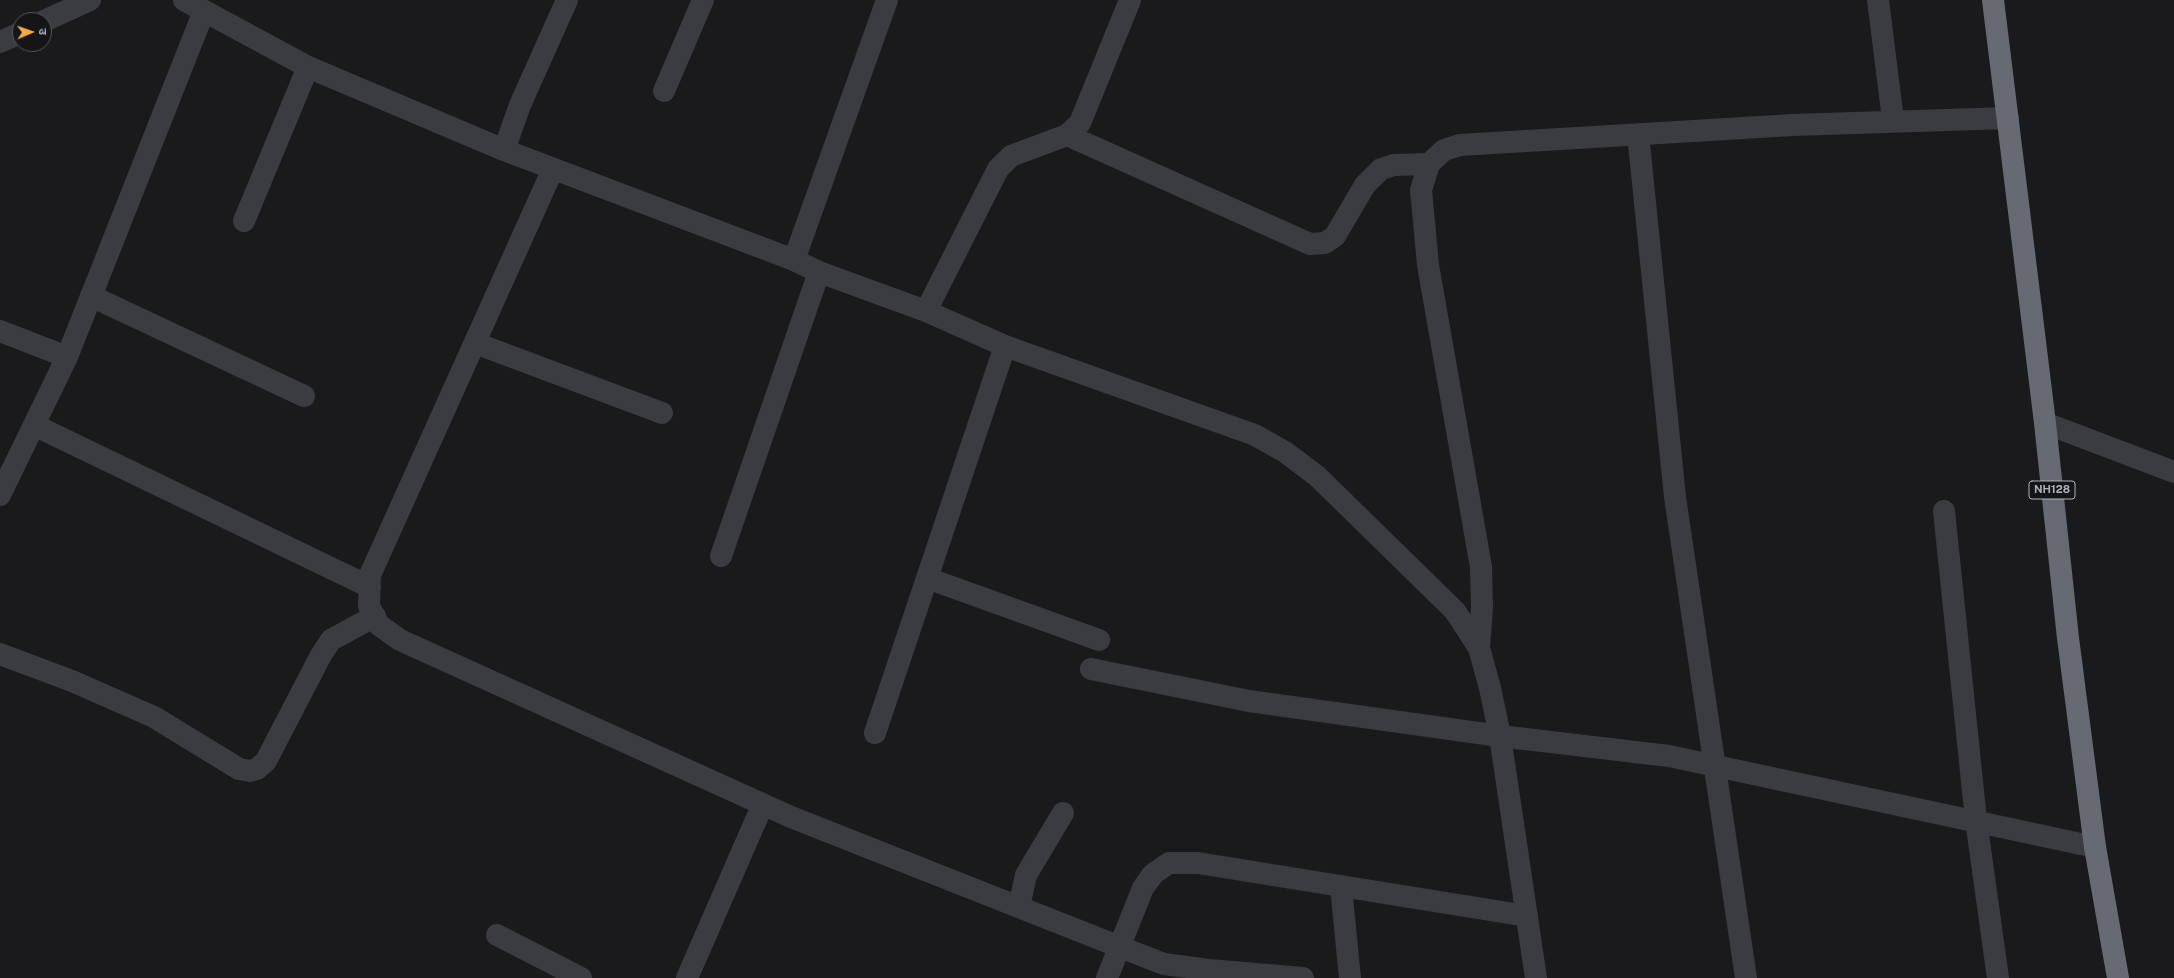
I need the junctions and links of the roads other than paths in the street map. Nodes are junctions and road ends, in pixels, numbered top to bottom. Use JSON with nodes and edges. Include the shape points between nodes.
{"nodes":[{"id":1,"x":90,"y":0,"type":"edge"},
{"id":2,"x":184,"y":0,"type":"edge"},
{"id":3,"x":567,"y":0,"type":"edge"},
{"id":4,"x":703,"y":0,"type":"edge"},
{"id":5,"x":887,"y":0,"type":"edge"},
{"id":6,"x":1130,"y":0,"type":"edge"},
{"id":7,"x":1878,"y":0,"type":"edge"},
{"id":8,"x":1993,"y":0,"type":"edge"},
{"id":9,"x":204,"y":11,"type":"junction"},
{"id":10,"x":52,"y":17,"type":"edge"},
{"id":11,"x":12,"y":36,"type":"edge"},
{"id":12,"x":0,"y":42,"type":"edge"},
{"id":13,"x":308,"y":67,"type":"junction"},
{"id":14,"x":664,"y":91,"type":"dead end"},
{"id":15,"x":2008,"y":118,"type":"junction"},
{"id":16,"x":1892,"y":120,"type":"junction"},
{"id":17,"x":1638,"y":134,"type":"junction"},
{"id":18,"x":1067,"y":135,"type":"junction"},
{"id":19,"x":504,"y":150,"type":"junction"},
{"id":20,"x":1429,"y":164,"type":"junction"},
{"id":21,"x":553,"y":169,"type":"junction"},
{"id":22,"x":244,"y":220,"type":"dead end"},
{"id":23,"x":794,"y":260,"type":"junction"},
{"id":24,"x":819,"y":272,"type":"junction"},
{"id":25,"x":91,"y":296,"type":"junction"},
{"id":26,"x":926,"y":311,"type":"junction"},
{"id":27,"x":0,"y":331,"type":"edge"},
{"id":28,"x":475,"y":343,"type":"junction"},
{"id":29,"x":1005,"y":346,"type":"junction"},
{"id":30,"x":67,"y":357,"type":"junction"},
{"id":31,"x":304,"y":396,"type":"dead end"},
{"id":32,"x":662,"y":413,"type":"dead end"},
{"id":33,"x":2045,"y":423,"type":"junction"},
{"id":34,"x":34,"y":426,"type":"junction"},
{"id":35,"x":2174,"y":472,"type":"edge"},
{"id":36,"x":0,"y":495,"type":"edge"},
{"id":37,"x":1944,"y":511,"type":"dead end"},
{"id":38,"x":721,"y":556,"type":"dead end"},
{"id":39,"x":928,"y":578,"type":"junction"},
{"id":40,"x":370,"y":588,"type":"junction"},
{"id":41,"x":375,"y":616,"type":"junction"},
{"id":42,"x":1098,"y":640,"type":"dead end"},
{"id":43,"x":1479,"y":648,"type":"junction"},
{"id":44,"x":0,"y":654,"type":"edge"},
{"id":45,"x":1091,"y":669,"type":"dead end"},
{"id":46,"x":875,"y":733,"type":"dead end"},
{"id":47,"x":1500,"y":736,"type":"junction"},
{"id":48,"x":1715,"y":765,"type":"junction"},
{"id":49,"x":763,"y":804,"type":"junction"},
{"id":50,"x":1063,"y":814,"type":"dead end"},
{"id":51,"x":1976,"y":820,"type":"junction"},
{"id":52,"x":2095,"y":846,"type":"junction"},
{"id":53,"x":1341,"y":886,"type":"junction"},
{"id":54,"x":1019,"y":908,"type":"junction"},
{"id":55,"x":1527,"y":916,"type":"junction"},
{"id":56,"x":497,"y":935,"type":"dead end"},
{"id":57,"x":1120,"y":947,"type":"junction"},
{"id":58,"x":1224,"y":975,"type":"edge"},
{"id":59,"x":581,"y":978,"type":"edge"},
{"id":60,"x":687,"y":978,"type":"edge"},
{"id":61,"x":1107,"y":978,"type":"edge"},
{"id":62,"x":1303,"y":978,"type":"edge"},
{"id":63,"x":1350,"y":978,"type":"edge"},
{"id":64,"x":1536,"y":978,"type":"edge"},
{"id":65,"x":1746,"y":978,"type":"edge"},
{"id":66,"x":1998,"y":978,"type":"edge"},
{"id":67,"x":2118,"y":978,"type":"edge"}],
"edges":[{"from":1,"to":10,"type":"street"},
{"from":2,"to":9,"type":"street"},
{"from":3,"to":19,"type":"street","via":[[520,105]]},
{"from":4,"to":14,"type":"street"},
{"from":5,"to":23,"type":"street"},
{"from":6,"to":18,"type":"street","via":[[1080,123]]},
{"from":7,"to":16,"type":"street"},
{"from":8,"to":15,"type":"highway","number":"NH128"},
{"from":9,"to":13,"type":"street"},
{"from":9,"to":25,"type":"street"},
{"from":11,"to":12,"type":"street"},
{"from":13,"to":19,"type":"street"},
{"from":13,"to":22,"type":"street"},
{"from":15,"to":16,"type":"street"},
{"from":15,"to":33,"type":"highway","number":"NH128"},
{"from":16,"to":17,"type":"street"},
{"from":17,"to":20,"type":"street","via":[[1460,145],[1444,150]]},
{"from":17,"to":48,"type":"street","via":[[1675,497]]},
{"from":18,"to":20,"type":"street","via":[[1310,244],[1325,243],[1335,236],[1365,185],[1380,169],[1394,165]]},
{"from":18,"to":26,"type":"street","via":[[1011,156],[998,169]]},
{"from":19,"to":21,"type":"street"},
{"from":20,"to":43,"type":"street","via":[[1421,190],[1427,257],[1481,567],[1482,608]]},
{"from":21,"to":23,"type":"street"},
{"from":21,"to":28,"type":"street"},
{"from":23,"to":24,"type":"street"},
{"from":24,"to":26,"type":"street"},
{"from":24,"to":38,"type":"street"},
{"from":25,"to":30,"type":"street"},
{"from":25,"to":31,"type":"street"},
{"from":26,"to":29,"type":"street"},
{"from":27,"to":30,"type":"street"},
{"from":28,"to":32,"type":"street"},
{"from":28,"to":40,"type":"street","via":[[370,575]]},
{"from":29,"to":39,"type":"street"},
{"from":29,"to":43,"type":"street","via":[[1255,435],[1285,452],[1317,476],[1455,611]]},
{"from":30,"to":34,"type":"street"},
{"from":33,"to":35,"type":"street"},
{"from":33,"to":52,"type":"highway","number":"NH128","via":[[2068,638]]},
{"from":34,"to":36,"type":"street"},
{"from":34,"to":40,"type":"street"},
{"from":37,"to":51,"type":"street"},
{"from":39,"to":42,"type":"street"},
{"from":39,"to":46,"type":"street"},
{"from":40,"to":41,"type":"street","via":[[369,606]]},
{"from":41,"to":44,"type":"street","via":[[331,640],[266,762],[250,771],[238,769],[154,717],[72,681]]},
{"from":41,"to":49,"type":"street","via":[[379,625],[400,640]]},
{"from":43,"to":47,"type":"street"},
{"from":45,"to":47,"type":"street","via":[[1248,701]]},
{"from":47,"to":48,"type":"street","via":[[1669,756]]},
{"from":47,"to":55,"type":"street"},
{"from":48,"to":51,"type":"street"},
{"from":48,"to":65,"type":"street"},
{"from":49,"to":54,"type":"street"},
{"from":49,"to":60,"type":"street"},
{"from":50,"to":54,"type":"street","via":[[1026,875]]},
{"from":51,"to":52,"type":"street"},
{"from":51,"to":66,"type":"street"},
{"from":52,"to":67,"type":"highway","number":"NH128"},
{"from":53,"to":55,"type":"street"},
{"from":53,"to":57,"type":"street","via":[[1198,863],[1170,863],[1153,874],[1143,888]]},
{"from":53,"to":63,"type":"street"},
{"from":54,"to":57,"type":"street"},
{"from":55,"to":64,"type":"street"},
{"from":56,"to":59,"type":"street"},
{"from":57,"to":58,"type":"street","via":[[1164,964]]},
{"from":57,"to":61,"type":"street"},
{"from":58,"to":62,"type":"street"}]}
